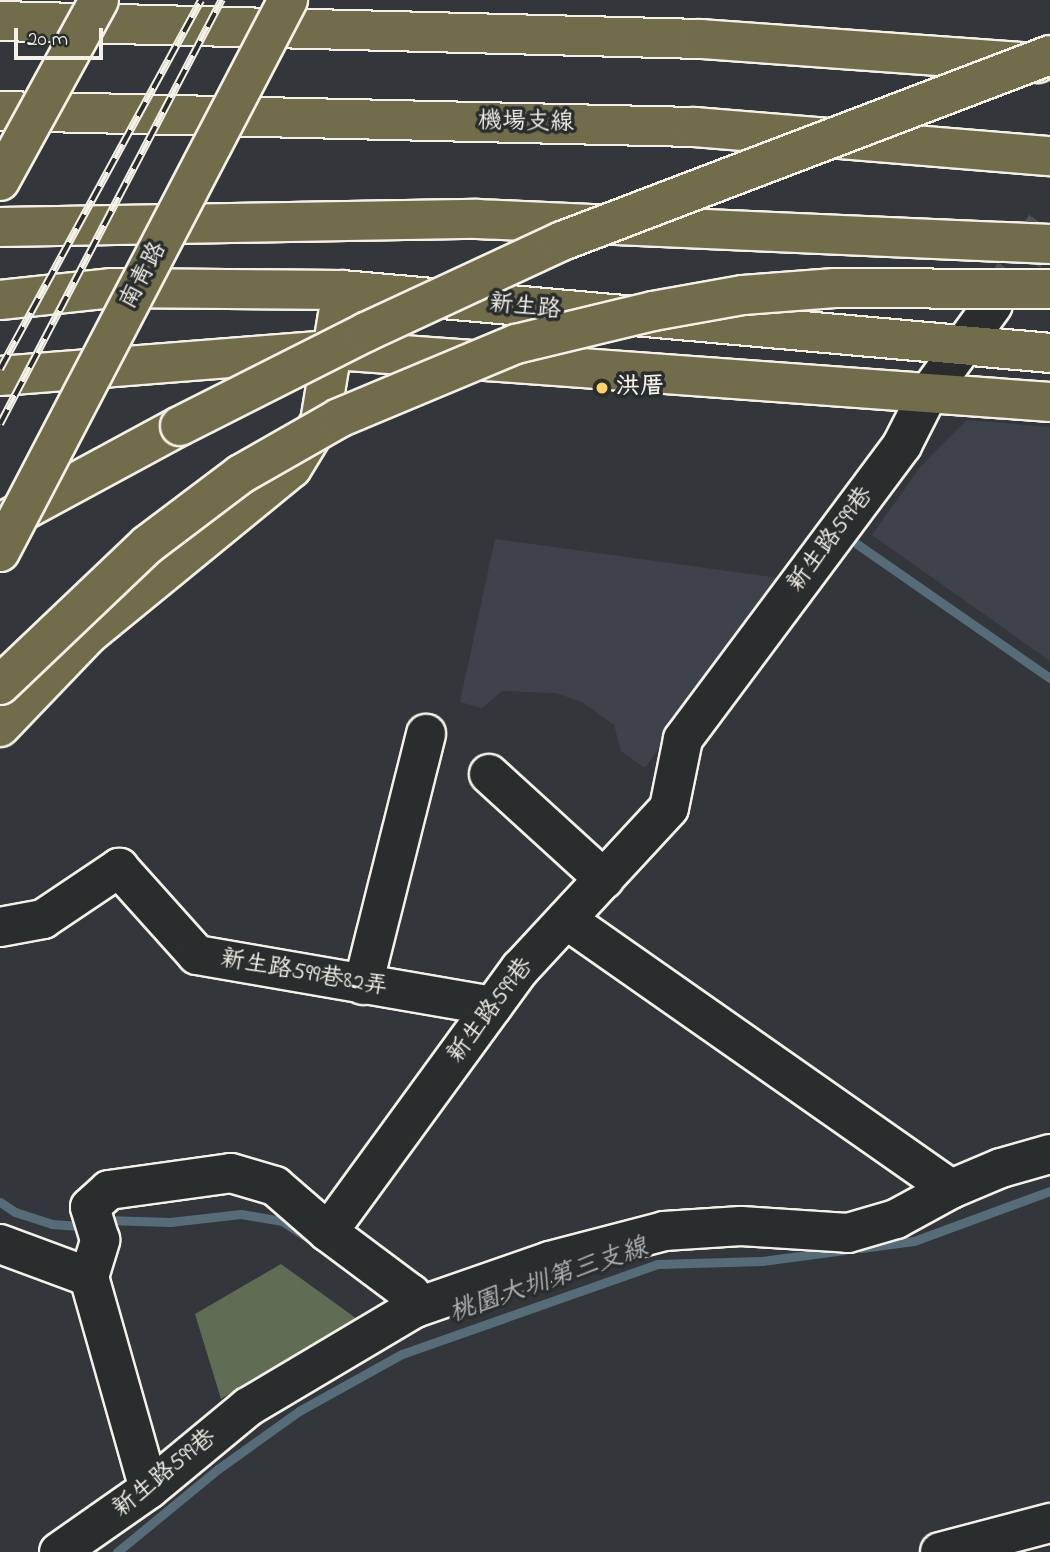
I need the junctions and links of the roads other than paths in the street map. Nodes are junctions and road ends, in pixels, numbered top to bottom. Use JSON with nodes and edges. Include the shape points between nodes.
{"nodes":[{"id":1,"x":99,"y":0,"type":"edge"},
{"id":2,"x":288,"y":0,"type":"edge"},
{"id":3,"x":0,"y":21,"type":"edge"},
{"id":4,"x":1050,"y":55,"type":"edge"},
{"id":5,"x":1050,"y":64,"type":"edge"},
{"id":6,"x":0,"y":111,"type":"edge"},
{"id":7,"x":1050,"y":156,"type":"edge"},
{"id":8,"x":0,"y":181,"type":"edge"},
{"id":9,"x":0,"y":227,"type":"edge"},
{"id":10,"x":1050,"y":244,"type":"edge"},
{"id":11,"x":1050,"y":289,"type":"edge"},
{"id":12,"x":342,"y":290,"type":"junction"},
{"id":13,"x":0,"y":300,"type":"edge"},
{"id":14,"x":993,"y":305,"type":"tunnel mouth"},
{"id":15,"x":965,"y":345,"type":"junction"},
{"id":16,"x":334,"y":350,"type":"junction"},
{"id":17,"x":1050,"y":353,"type":"edge"},
{"id":18,"x":0,"y":376,"type":"edge"},
{"id":19,"x":928,"y":394,"type":"junction"},
{"id":20,"x":1050,"y":402,"type":"edge"},
{"id":21,"x":46,"y":461,"type":"junction"},
{"id":22,"x":0,"y":498,"type":"edge"},
{"id":23,"x":0,"y":524,"type":"edge"},
{"id":24,"x":0,"y":552,"type":"edge"},
{"id":25,"x":0,"y":685,"type":"edge"},
{"id":26,"x":0,"y":727,"type":"edge"},
{"id":27,"x":426,"y":734,"type":"dead end"},
{"id":28,"x":489,"y":774,"type":"dead end"},
{"id":29,"x":604,"y":879,"type":"junction"},
{"id":30,"x":566,"y":919,"type":"junction"},
{"id":31,"x":0,"y":927,"type":"edge"},
{"id":32,"x":363,"y":985,"type":"junction"},
{"id":33,"x":493,"y":1006,"type":"junction"},
{"id":34,"x":1050,"y":1154,"type":"edge"},
{"id":35,"x":951,"y":1189,"type":"junction"},
{"id":36,"x":328,"y":1231,"type":"junction"},
{"id":37,"x":0,"y":1244,"type":"edge"},
{"id":38,"x":89,"y":1277,"type":"junction"},
{"id":39,"x":415,"y":1308,"type":"junction"},
{"id":40,"x":149,"y":1489,"type":"junction"},
{"id":41,"x":1050,"y":1523,"type":"edge"},
{"id":42,"x":59,"y":1552,"type":"edge"},
{"id":43,"x":940,"y":1552,"type":"edge"}],
"edges":[{"from":1,"to":8,"type":"main road","bridge":true},
{"from":2,"to":21,"type":"main road","name":"南青路","bridge":true},
{"from":3,"to":5,"type":"main road","via":[[701,38]]},
{"from":4,"to":23,"type":"main road","bridge":true,"via":[[562,241],[366,332]]},
{"from":6,"to":7,"type":"main road","name":"機場支線","via":[[695,127]]},
{"from":9,"to":10,"type":"main road","via":[[477,219]]},
{"from":11,"to":25,"type":"main road","bridge":true,"via":[[835,288],[743,295],[516,344],[339,418],[241,474],[147,545]]},
{"from":12,"to":13,"type":"main road","name":"新生路","via":[[112,288]]},
{"from":12,"to":15,"type":"main road","name":"新生路"},
{"from":12,"to":16,"type":"main road"},
{"from":14,"to":15,"type":"street","name":"新生路599巷"},
{"from":15,"to":17,"type":"main road","name":"新生路"},
{"from":15,"to":19,"type":"street","name":"新生路599巷"},
{"from":16,"to":18,"type":"main road"},
{"from":16,"to":19,"type":"main road"},
{"from":16,"to":26,"type":"main road","via":[[320,422],[292,468],[89,634]]},
{"from":19,"to":20,"type":"main road"},
{"from":19,"to":29,"type":"street","name":"新生路599巷","via":[[902,445],[683,739],[668,808]]},
{"from":21,"to":22,"type":"main road"},
{"from":21,"to":24,"type":"main road","name":"南青路","bridge":true},
{"from":27,"to":32,"type":"street"},
{"from":28,"to":29,"type":"street"},
{"from":29,"to":30,"type":"street","name":"新生路599巷"},
{"from":30,"to":33,"type":"street","name":"新生路599巷"},
{"from":30,"to":35,"type":"street"},
{"from":31,"to":32,"type":"street","name":"新生路599巷82弄","via":[[43,919],[119,867],[197,955]]},
{"from":32,"to":33,"type":"street","name":"新生路599巷82弄"},
{"from":33,"to":36,"type":"street","name":"新生路599巷"},
{"from":34,"to":35,"type":"street","name":"新生路599巷"},
{"from":35,"to":39,"type":"street","name":"新生路599巷","via":[[896,1219],[848,1233],[741,1226],[664,1231],[550,1261]]},
{"from":36,"to":38,"type":"street","via":[[275,1186],[231,1173],[109,1190],[90,1207],[100,1240]]},
{"from":36,"to":39,"type":"street","via":[[411,1294]]},
{"from":37,"to":38,"type":"street"},
{"from":38,"to":40,"type":"street"},
{"from":39,"to":40,"type":"street","name":"新生路599巷","via":[[248,1407]]},
{"from":40,"to":42,"type":"street","name":"新生路599巷"},
{"from":41,"to":43,"type":"street"}]}
